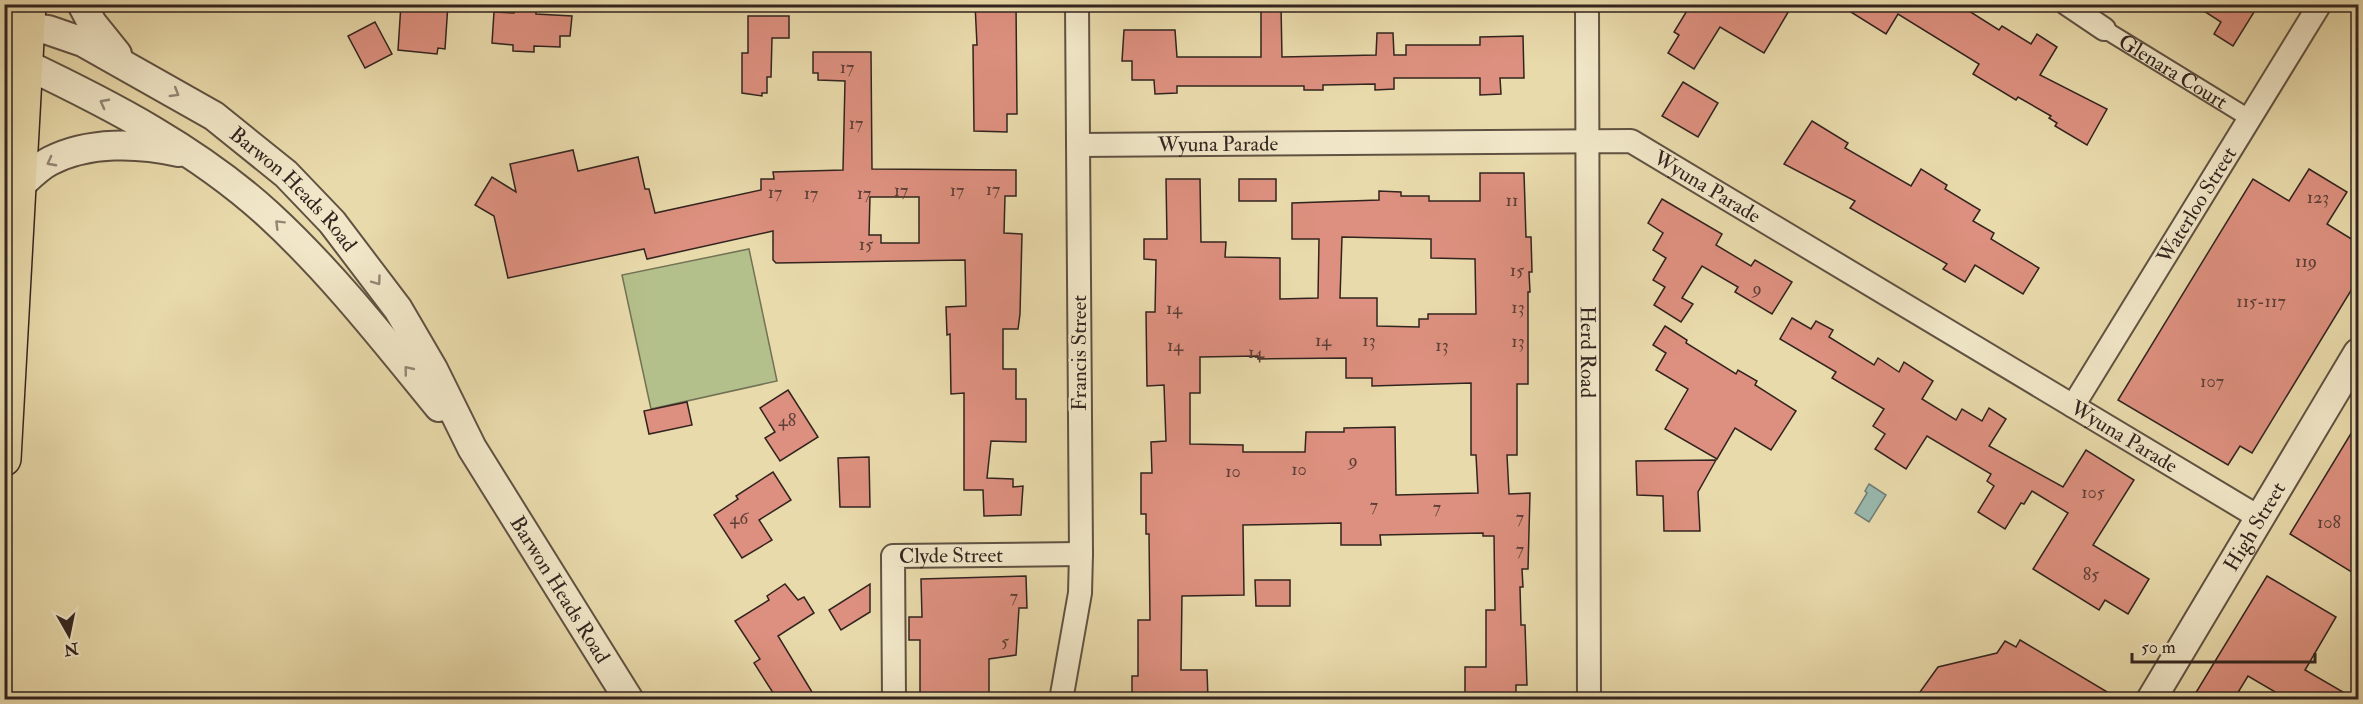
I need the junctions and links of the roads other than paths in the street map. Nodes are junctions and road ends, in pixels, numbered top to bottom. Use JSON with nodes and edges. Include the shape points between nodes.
{"nodes":[{"id":1,"x":82,"y":4,"type":"edge"},
{"id":2,"x":1077,"y":4,"type":"edge"},
{"id":3,"x":1587,"y":4,"type":"edge"},
{"id":4,"x":2067,"y":4,"type":"edge"},
{"id":5,"x":2320,"y":4,"type":"edge"},
{"id":6,"x":21,"y":20,"type":"edge"},
{"id":7,"x":2104,"y":29,"type":"joint"},
{"id":8,"x":15,"y":57,"type":"edge"},
{"id":9,"x":124,"y":63,"type":"junction"},
{"id":10,"x":2249,"y":118,"type":"junction"},
{"id":11,"x":1588,"y":142,"type":"junction"},
{"id":12,"x":1078,"y":145,"type":"junction"},
{"id":13,"x":190,"y":154,"type":"junction"},
{"id":14,"x":17,"y":188,"type":"junction"},
{"id":15,"x":332,"y":222,"type":"junction"},
{"id":16,"x":300,"y":245,"type":"junction"},
{"id":17,"x":2358,"y":353,"type":"edge"},
{"id":18,"x":2073,"y":406,"type":"junction"},
{"id":19,"x":472,"y":448,"type":"junction"},
{"id":20,"x":4,"y":459,"type":"edge"},
{"id":21,"x":2260,"y":518,"type":"junction"},
{"id":22,"x":1081,"y":554,"type":"junction"},
{"id":23,"x":629,"y":699,"type":"edge"},
{"id":24,"x":894,"y":699,"type":"edge"},
{"id":25,"x":1061,"y":699,"type":"edge"},
{"id":26,"x":1589,"y":699,"type":"edge"},
{"id":27,"x":2151,"y":699,"type":"edge"}],
"edges":[{"from":1,"to":9,"type":"street"},
{"from":2,"to":12,"type":"street","name":"Francis Street"},
{"from":3,"to":11,"type":"street","name":"Herd Road"},
{"from":4,"to":7,"type":"street","name":"Glenara Court"},
{"from":5,"to":10,"type":"street","name":"Waterloo Street"},
{"from":6,"to":8,"type":"highway"},
{"from":6,"to":9,"type":"street","name":"Barwon Heads Road"},
{"from":7,"to":10,"type":"street","name":"Glenara Court"},
{"from":13,"to":8,"type":"street","name":"Barwon Heads Road","one_way":true,"via":[[141,122]]},
{"from":8,"to":14,"type":"highway"},
{"from":9,"to":15,"type":"street","name":"Barwon Heads Road","one_way":true,"via":[[242,137],[286,174]]},
{"from":10,"to":18,"type":"street","name":"Waterloo Street"},
{"from":11,"to":12,"type":"street","name":"Wyuna Parade"},
{"from":11,"to":18,"type":"street","name":"Wyuna Parade","via":[[1631,141]]},
{"from":11,"to":26,"type":"street","name":"Herd Road"},
{"from":12,"to":22,"type":"street","name":"Francis Street"},
{"from":13,"to":14,"type":"street","one_way":true,"via":[[119,145],[78,151],[49,161]]},
{"from":16,"to":13,"type":"street","name":"Barwon Heads Road","one_way":true,"via":[[250,199]]},
{"from":14,"to":20,"type":"highway"},
{"from":15,"to":16,"type":"street"},
{"from":15,"to":19,"type":"street","name":"Barwon Heads Road","one_way":true,"via":[[398,309]]},
{"from":19,"to":16,"type":"street","name":"Barwon Heads Road","one_way":true,"via":[[348,297]]},
{"from":17,"to":21,"type":"street","name":"High Street"},
{"from":18,"to":21,"type":"street","name":"Wyuna Parade"},
{"from":19,"to":23,"type":"street","name":"Barwon Heads Road"},
{"from":21,"to":27,"type":"street","name":"High Street"},
{"from":22,"to":24,"type":"street","name":"Clyde Street","via":[[893,556]]},
{"from":22,"to":25,"type":"street","name":"Francis Street","via":[[1080,593]]}]}
